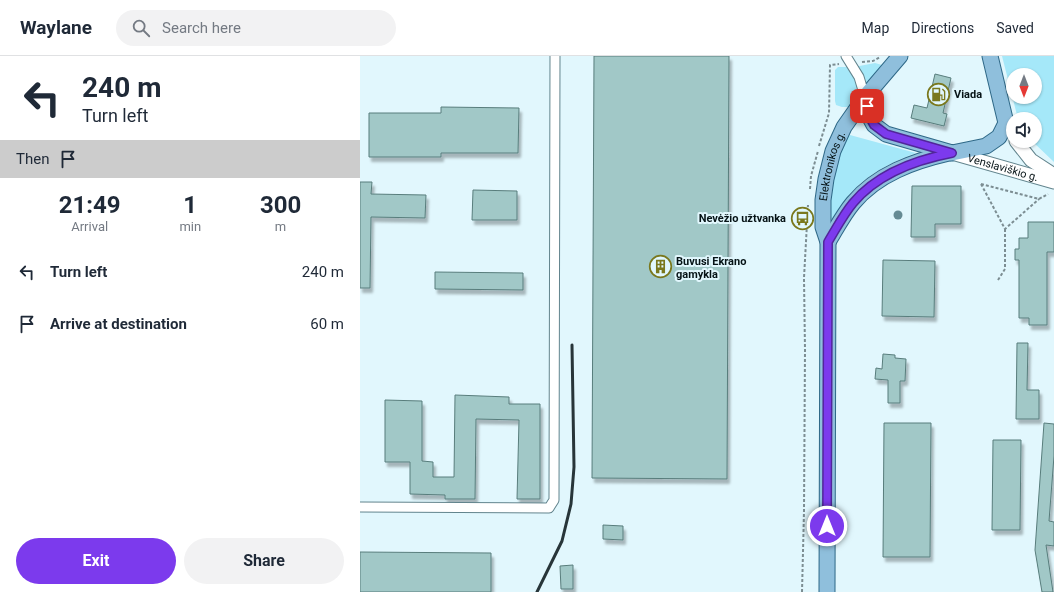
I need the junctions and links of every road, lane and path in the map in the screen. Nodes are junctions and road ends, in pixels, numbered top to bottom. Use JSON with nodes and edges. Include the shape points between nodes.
{"nodes":[{"id":1,"x":555,"y":56,"type":"edge"},
{"id":2,"x":846,"y":56,"type":"edge"},
{"id":3,"x":900,"y":56,"type":"edge"},
{"id":4,"x":990,"y":56,"type":"edge"},
{"id":5,"x":865,"y":97,"type":"junction"},
{"id":6,"x":1006,"y":114,"type":"edge"},
{"id":7,"x":1006,"y":132,"type":"edge"},
{"id":8,"x":1022,"y":148,"type":"edge"},
{"id":9,"x":952,"y":153,"type":"junction"},
{"id":10,"x":1054,"y":175,"type":"edge"},
{"id":11,"x":1053,"y":188,"type":"edge"},
{"id":12,"x":1039,"y":199,"type":"junction"},
{"id":13,"x":1005,"y":229,"type":"junction"},
{"id":14,"x":828,"y":242,"type":"junction"},
{"id":15,"x":998,"y":280,"type":"dead end"},
{"id":16,"x":360,"y":506,"type":"edge"},
{"id":17,"x":827,"y":592,"type":"edge"}],
"edges":[{"from":1,"to":16,"type":"street","via":[[554,500],[549,508]]},
{"from":2,"to":5,"type":"street","via":[[859,77]]},
{"from":3,"to":5,"type":"main road","name":"Elektronikos g."},
{"from":4,"to":6,"type":"main road"},
{"from":5,"to":9,"type":"main road","via":[[868,114],[874,125],[886,134]]},
{"from":5,"to":14,"type":"main road","name":"Elektronikos g.","via":[[844,127],[833,151],[823,200],[823,227]]},
{"from":7,"to":9,"type":"main road","via":[[986,146]]},
{"from":8,"to":10,"type":"main road","name":"Venslaviškio g.","via":[[1031,160]]},
{"from":9,"to":11,"type":"main road","name":"Venslaviškio g."},
{"from":9,"to":14,"type":"main road","via":[[902,167],[862,192]]},
{"from":11,"to":12,"type":"path"},
{"from":12,"to":13,"type":"path"},
{"from":12,"to":13,"type":"path","via":[[981,184]]},
{"from":13,"to":15,"type":"path","via":[[1005,269]]},
{"from":14,"to":17,"type":"main road","name":"Elektronikos g."}]}
